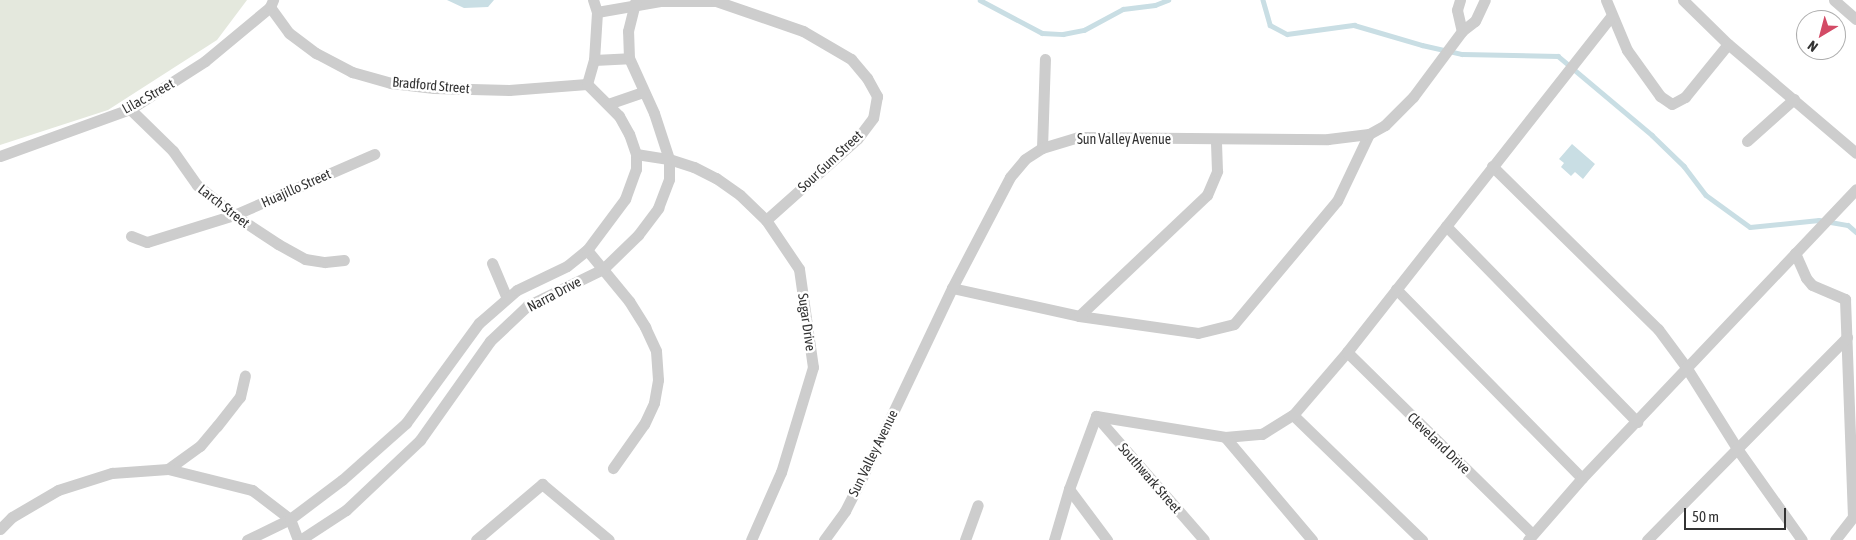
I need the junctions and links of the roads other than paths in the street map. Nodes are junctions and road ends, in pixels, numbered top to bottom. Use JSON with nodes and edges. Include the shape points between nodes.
{"nodes":[{"id":1,"x":593,"y":0,"type":"edge"},
{"id":2,"x":1460,"y":0,"type":"edge"},
{"id":3,"x":1485,"y":0,"type":"edge"},
{"id":4,"x":1606,"y":0,"type":"edge"},
{"id":5,"x":1683,"y":0,"type":"edge"},
{"id":6,"x":1834,"y":0,"type":"edge"},
{"id":7,"x":635,"y":3,"type":"edge"},
{"id":8,"x":272,"y":4,"type":"edge"},
{"id":9,"x":597,"y":12,"type":"junction"},
{"id":10,"x":1611,"y":16,"type":"junction"},
{"id":11,"x":1856,"y":19,"type":"edge"},
{"id":12,"x":1462,"y":31,"type":"junction"},
{"id":13,"x":1728,"y":44,"type":"junction"},
{"id":14,"x":629,"y":58,"type":"junction"},
{"id":15,"x":1046,"y":59,"type":"dead end"},
{"id":16,"x":594,"y":60,"type":"junction"},
{"id":17,"x":587,"y":84,"type":"junction"},
{"id":18,"x":643,"y":92,"type":"junction"},
{"id":19,"x":1794,"y":99,"type":"junction"},
{"id":20,"x":608,"y":104,"type":"junction"},
{"id":21,"x":130,"y":109,"type":"junction"},
{"id":22,"x":1369,"y":134,"type":"junction"},
{"id":23,"x":1216,"y":139,"type":"junction"},
{"id":24,"x":1747,"y":142,"type":"dead end"},
{"id":25,"x":1042,"y":148,"type":"junction"},
{"id":26,"x":1856,"y":153,"type":"edge"},
{"id":27,"x":374,"y":154,"type":"dead end"},
{"id":28,"x":636,"y":154,"type":"junction"},
{"id":29,"x":0,"y":156,"type":"edge"},
{"id":30,"x":669,"y":159,"type":"junction"},
{"id":31,"x":1492,"y":166,"type":"junction"},
{"id":32,"x":1856,"y":189,"type":"edge"},
{"id":33,"x":234,"y":215,"type":"junction"},
{"id":34,"x":766,"y":220,"type":"junction"},
{"id":35,"x":1446,"y":226,"type":"junction"},
{"id":36,"x":131,"y":236,"type":"dead end"},
{"id":37,"x":587,"y":250,"type":"junction"},
{"id":38,"x":1795,"y":253,"type":"junction"},
{"id":39,"x":344,"y":260,"type":"dead end"},
{"id":40,"x":492,"y":263,"type":"dead end"},
{"id":41,"x":603,"y":269,"type":"junction"},
{"id":42,"x":952,"y":288,"type":"junction"},
{"id":43,"x":1396,"y":289,"type":"junction"},
{"id":44,"x":507,"y":298,"type":"junction"},
{"id":45,"x":1079,"y":316,"type":"junction"},
{"id":46,"x":1847,"y":336,"type":"junction"},
{"id":47,"x":1347,"y":352,"type":"junction"},
{"id":48,"x":1686,"y":367,"type":"junction"},
{"id":49,"x":245,"y":376,"type":"dead end"},
{"id":50,"x":1293,"y":415,"type":"junction"},
{"id":51,"x":1096,"y":416,"type":"junction"},
{"id":52,"x":1637,"y":422,"type":"junction"},
{"id":53,"x":1225,"y":437,"type":"junction"},
{"id":54,"x":1738,"y":450,"type":"junction"},
{"id":55,"x":613,"y":468,"type":"dead end"},
{"id":56,"x":168,"y":469,"type":"junction"},
{"id":57,"x":1582,"y":478,"type":"junction"},
{"id":58,"x":1069,"y":489,"type":"junction"},
{"id":59,"x":978,"y":505,"type":"dead end"},
{"id":60,"x":290,"y":520,"type":"junction"},
{"id":61,"x":0,"y":529,"type":"edge"},
{"id":62,"x":1530,"y":537,"type":"edge"},
{"id":63,"x":247,"y":540,"type":"edge"},
{"id":64,"x":299,"y":540,"type":"edge"},
{"id":65,"x":476,"y":540,"type":"edge"},
{"id":66,"x":610,"y":540,"type":"edge"},
{"id":67,"x":751,"y":540,"type":"edge"},
{"id":68,"x":824,"y":540,"type":"edge"},
{"id":69,"x":965,"y":540,"type":"edge"},
{"id":70,"x":1054,"y":540,"type":"edge"},
{"id":71,"x":1107,"y":540,"type":"edge"},
{"id":72,"x":1204,"y":540,"type":"edge"},
{"id":73,"x":1312,"y":540,"type":"edge"},
{"id":74,"x":1422,"y":540,"type":"edge"},
{"id":75,"x":1647,"y":540,"type":"edge"},
{"id":76,"x":1802,"y":540,"type":"edge"},
{"id":77,"x":1835,"y":540,"type":"edge"}],
"edges":[{"from":1,"to":9,"type":"street"},
{"from":2,"to":12,"type":"street","via":[[1457,10]]},
{"from":3,"to":12,"type":"street","name":"Sun Valley Avenue","via":[[1475,21]]},
{"from":4,"to":10,"type":"street"},
{"from":5,"to":13,"type":"street"},
{"from":6,"to":11,"type":"street"},
{"from":7,"to":9,"type":"street","name":"Sour Gum Street"},
{"from":7,"to":14,"type":"street","via":[[628,31]]},
{"from":7,"to":34,"type":"street","name":"Sour Gum Street","via":[[716,1],[754,12],[803,31],[851,59],[867,78],[877,96],[873,118],[857,139]]},
{"from":8,"to":17,"type":"street","name":"Bradford Street","via":[[289,33],[316,53],[352,72],[391,83],[509,90]]},
{"from":8,"to":21,"type":"street","name":"Lilac Street","via":[[205,61]]},
{"from":9,"to":16,"type":"street"},
{"from":10,"to":13,"type":"street","via":[[1627,50],[1660,96],[1672,104],[1685,97]]},
{"from":10,"to":31,"type":"street"},
{"from":12,"to":22,"type":"street","name":"Sun Valley Avenue","via":[[1399,113]]},
{"from":13,"to":19,"type":"street"},
{"from":14,"to":16,"type":"street"},
{"from":14,"to":18,"type":"street","name":"Narra Drive"},
{"from":15,"to":25,"type":"street"},
{"from":16,"to":17,"type":"street"},
{"from":17,"to":20,"type":"street","name":"Narra Drive"},
{"from":18,"to":20,"type":"street"},
{"from":18,"to":30,"type":"street","name":"Narra Drive","via":[[663,135]]},
{"from":19,"to":24,"type":"street"},
{"from":19,"to":26,"type":"street"},
{"from":20,"to":28,"type":"street","name":"Narra Drive","via":[[626,128]]},
{"from":21,"to":29,"type":"street","name":"Lilac Street"},
{"from":21,"to":33,"type":"street","name":"Larch Street","via":[[172,151],[197,185]]},
{"from":22,"to":23,"type":"street","name":"Sun Valley Avenue","via":[[1336,139]]},
{"from":22,"to":45,"type":"street","via":[[1337,201],[1234,324],[1198,333]]},
{"from":23,"to":25,"type":"street","name":"Sun Valley Avenue","via":[[1078,137]]},
{"from":23,"to":45,"type":"street","via":[[1217,171],[1207,195]]},
{"from":25,"to":42,"type":"street","name":"Sun Valley Avenue","via":[[1025,158],[1010,177]]},
{"from":27,"to":33,"type":"street","name":"Huajillo Street"},
{"from":28,"to":30,"type":"street","name":"Sugar Drive"},
{"from":28,"to":37,"type":"street","name":"Narra Drive","via":[[636,169],[625,199]]},
{"from":30,"to":34,"type":"street","name":"Sugar Drive","via":[[716,178]]},
{"from":30,"to":41,"type":"street","name":"Narra Drive","via":[[669,179],[658,208],[638,235]]},
{"from":31,"to":35,"type":"street"},
{"from":31,"to":48,"type":"street","via":[[1658,329]]},
{"from":32,"to":38,"type":"street"},
{"from":33,"to":36,"type":"street","name":"Huajillo Street","via":[[146,242]]},
{"from":33,"to":39,"type":"street","name":"Larch Street","via":[[306,259]]},
{"from":34,"to":67,"type":"street","name":"Sugar Drive","via":[[799,269],[814,367],[781,472]]},
{"from":35,"to":43,"type":"street"},
{"from":35,"to":52,"type":"street"},
{"from":37,"to":41,"type":"street"},
{"from":37,"to":44,"type":"street","name":"Narra Drive","via":[[567,266]]},
{"from":38,"to":46,"type":"street","via":[[1812,285],[1845,299]]},
{"from":38,"to":48,"type":"street"},
{"from":40,"to":44,"type":"street"},
{"from":41,"to":55,"type":"street","via":[[645,327],[656,351],[658,380],[654,403],[644,424]]},
{"from":41,"to":64,"type":"street","name":"Narra Drive","via":[[527,306],[490,342],[420,440],[346,510]]},
{"from":42,"to":45,"type":"street"},
{"from":42,"to":68,"type":"street","name":"Sun Valley Avenue","via":[[859,484]]},
{"from":43,"to":47,"type":"street"},
{"from":43,"to":57,"type":"street"},
{"from":44,"to":60,"type":"street","name":"Narra Drive","via":[[479,323],[406,423],[342,480]]},
{"from":46,"to":54,"type":"street"},
{"from":46,"to":77,"type":"street","via":[[1853,517]]},
{"from":47,"to":50,"type":"street"},
{"from":47,"to":62,"type":"street","name":"Cleveland Drive"},
{"from":48,"to":52,"type":"street"},
{"from":48,"to":54,"type":"street"},
{"from":49,"to":56,"type":"street","via":[[240,397],[217,426],[200,446]]},
{"from":50,"to":53,"type":"street","via":[[1262,434]]},
{"from":50,"to":74,"type":"street"},
{"from":51,"to":53,"type":"street"},
{"from":51,"to":58,"type":"street"},
{"from":51,"to":72,"type":"street","name":"Southwark Street"},
{"from":52,"to":57,"type":"street"},
{"from":53,"to":73,"type":"street"},
{"from":54,"to":75,"type":"street"},
{"from":54,"to":76,"type":"street"},
{"from":56,"to":60,"type":"street","via":[[252,490]]},
{"from":56,"to":61,"type":"street","via":[[112,473],[58,490],[12,517]]},
{"from":57,"to":62,"type":"street"},
{"from":58,"to":70,"type":"street"},
{"from":58,"to":71,"type":"street"},
{"from":59,"to":69,"type":"street"},
{"from":60,"to":63,"type":"street","name":"Narra Drive"},
{"from":60,"to":64,"type":"street"},
{"from":65,"to":66,"type":"street","via":[[542,484]]}]}
